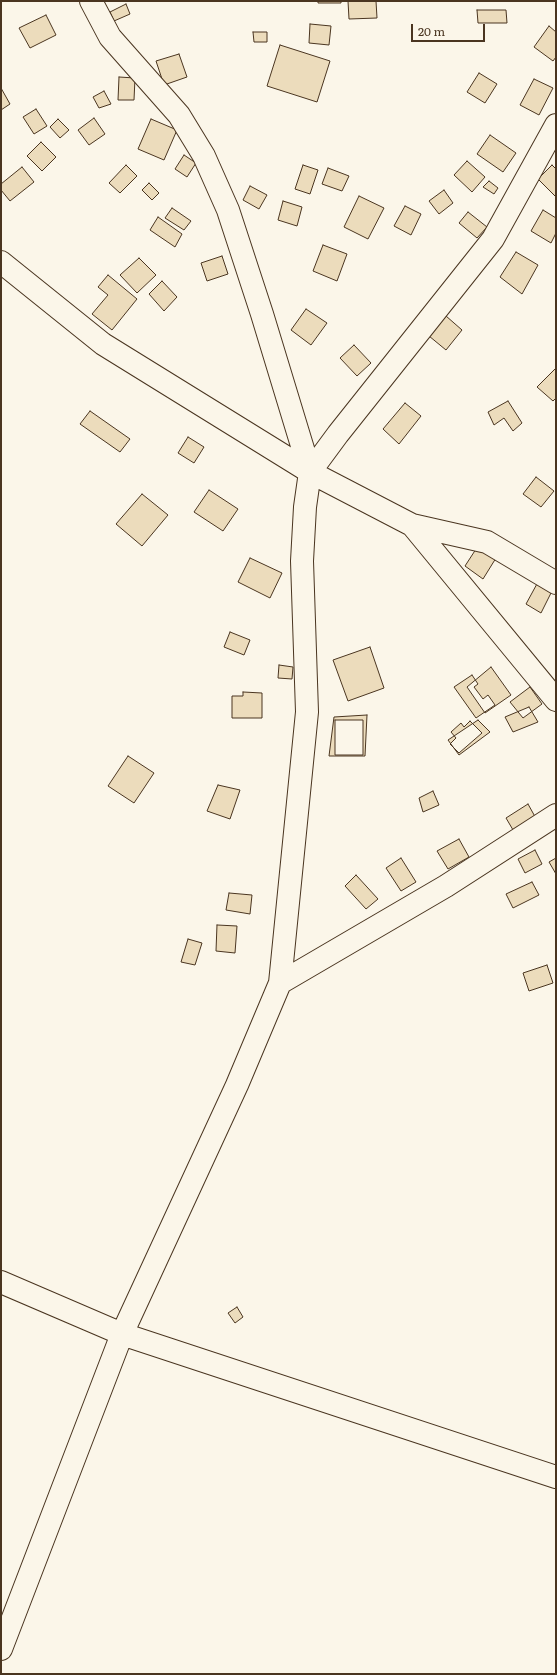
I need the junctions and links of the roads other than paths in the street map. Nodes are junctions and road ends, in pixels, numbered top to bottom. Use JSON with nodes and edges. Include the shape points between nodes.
{"nodes":[{"id":1,"x":91,"y":1,"type":"edge"},
{"id":2,"x":556,"y":125,"type":"edge"},
{"id":3,"x":1,"y":262,"type":"edge"},
{"id":4,"x":310,"y":472,"type":"junction"},
{"id":5,"x":412,"y":525,"type":"junction"},
{"id":6,"x":556,"y":583,"type":"edge"},
{"id":7,"x":556,"y":700,"type":"edge"},
{"id":8,"x":556,"y":816,"type":"edge"},
{"id":9,"x":280,"y":983,"type":"junction"},
{"id":10,"x":1,"y":1282,"type":"edge"},
{"id":11,"x":122,"y":1334,"type":"junction"},
{"id":12,"x":556,"y":1477,"type":"edge"},
{"id":13,"x":1,"y":1649,"type":"edge"}],
"edges":[{"from":1,"to":4,"type":"street","via":[[110,37],[179,115],[204,156],[228,210]]},
{"from":2,"to":4,"type":"street","via":[[493,239]]},
{"from":3,"to":4,"type":"street","via":[[103,344]]},
{"from":4,"to":5,"type":"street"},
{"from":4,"to":9,"type":"street","via":[[302,561],[307,712]]},
{"from":5,"to":6,"type":"street","via":[[487,542]]},
{"from":5,"to":7,"type":"street"},
{"from":8,"to":9,"type":"street","via":[[446,886]]},
{"from":9,"to":11,"type":"street","via":[[237,1085]]},
{"from":10,"to":11,"type":"street"},
{"from":11,"to":12,"type":"street"},
{"from":11,"to":13,"type":"street"}]}
